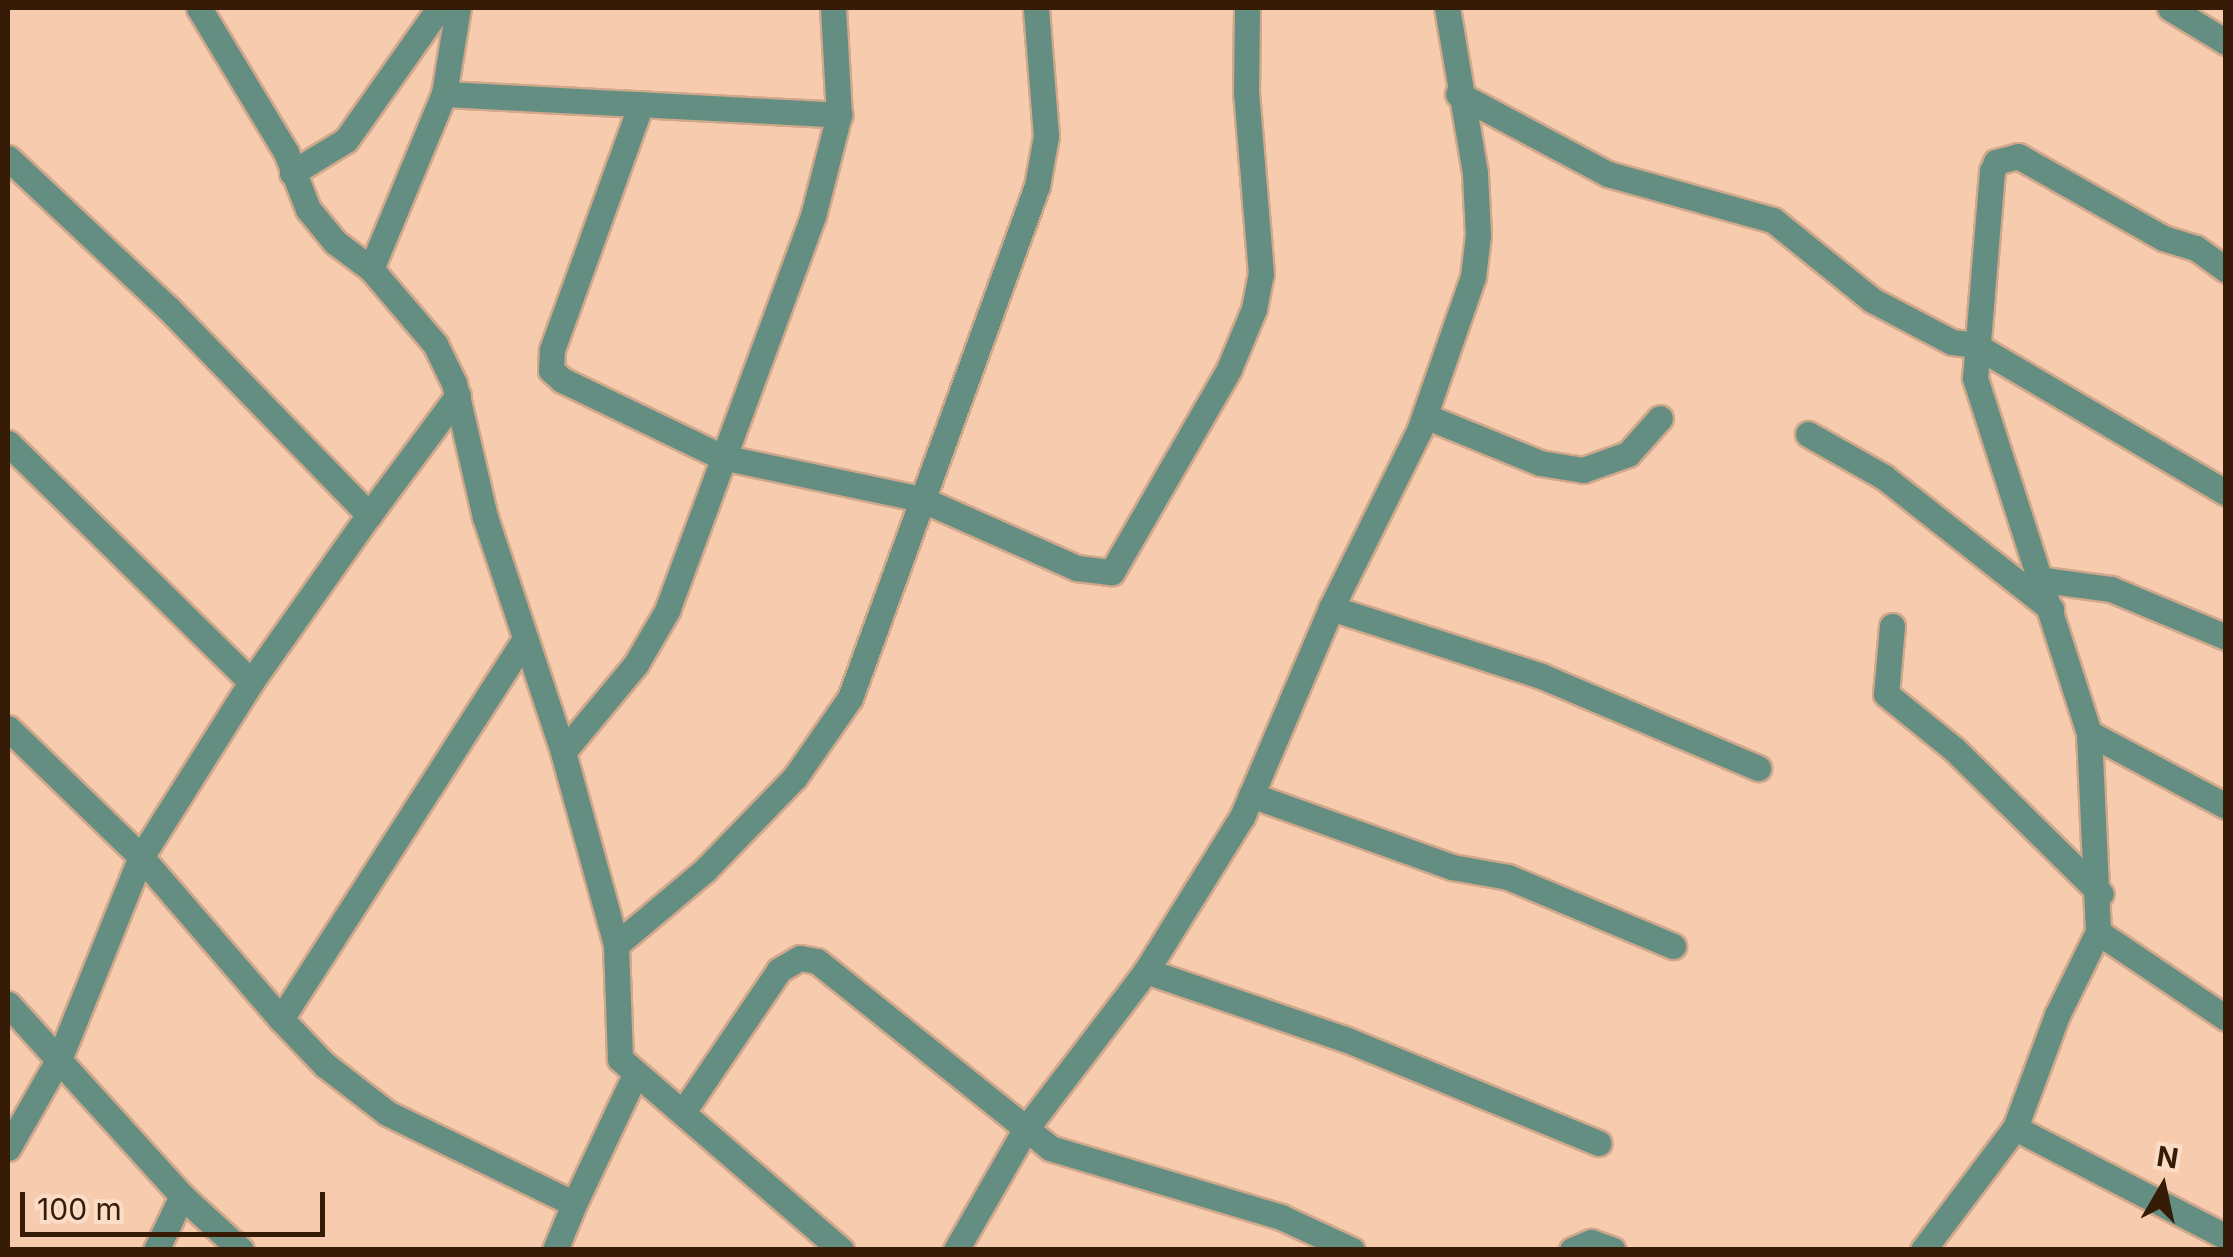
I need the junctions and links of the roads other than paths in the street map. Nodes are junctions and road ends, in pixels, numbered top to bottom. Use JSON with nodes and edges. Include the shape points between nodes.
{"nodes":[{"id":1,"x":199,"y":8,"type":"edge"},
{"id":2,"x":439,"y":8,"type":"edge"},
{"id":3,"x":458,"y":8,"type":"edge"},
{"id":4,"x":833,"y":8,"type":"edge"},
{"id":5,"x":1036,"y":8,"type":"edge"},
{"id":6,"x":1247,"y":8,"type":"edge"},
{"id":7,"x":1447,"y":8,"type":"edge"},
{"id":8,"x":2170,"y":8,"type":"edge"},
{"id":9,"x":2226,"y":42,"type":"edge"},
{"id":10,"x":444,"y":94,"type":"junction"},
{"id":11,"x":1458,"y":94,"type":"junction"},
{"id":12,"x":641,"y":104,"type":"junction"},
{"id":13,"x":839,"y":115,"type":"junction"},
{"id":14,"x":8,"y":158,"type":"edge"},
{"id":15,"x":292,"y":172,"type":"junction"},
{"id":16,"x":372,"y":269,"type":"junction"},
{"id":17,"x":2226,"y":270,"type":"edge"},
{"id":18,"x":1975,"y":346,"type":"junction"},
{"id":19,"x":458,"y":395,"type":"junction"},
{"id":20,"x":1425,"y":416,"type":"junction"},
{"id":21,"x":1660,"y":418,"type":"dead end"},
{"id":22,"x":1808,"y":434,"type":"dead end"},
{"id":23,"x":8,"y":443,"type":"edge"},
{"id":24,"x":722,"y":457,"type":"junction"},
{"id":25,"x":2226,"y":493,"type":"edge"},
{"id":26,"x":922,"y":499,"type":"junction"},
{"id":27,"x":369,"y":515,"type":"junction"},
{"id":28,"x":2044,"y":580,"type":"junction"},
{"id":29,"x":1331,"y":608,"type":"junction"},
{"id":30,"x":2051,"y":610,"type":"junction"},
{"id":31,"x":1892,"y":626,"type":"dead end"},
{"id":32,"x":2226,"y":637,"type":"edge"},
{"id":33,"x":525,"y":639,"type":"junction"},
{"id":34,"x":252,"y":682,"type":"junction"},
{"id":35,"x":8,"y":728,"type":"edge"},
{"id":36,"x":2089,"y":733,"type":"junction"},
{"id":37,"x":563,"y":752,"type":"junction"},
{"id":38,"x":1758,"y":768,"type":"dead end"},
{"id":39,"x":1251,"y":795,"type":"junction"},
{"id":40,"x":2226,"y":806,"type":"edge"},
{"id":41,"x":142,"y":858,"type":"junction"},
{"id":42,"x":2101,"y":894,"type":"junction"},
{"id":43,"x":2098,"y":932,"type":"junction"},
{"id":44,"x":616,"y":945,"type":"junction"},
{"id":45,"x":1672,"y":946,"type":"dead end"},
{"id":46,"x":1146,"y":970,"type":"junction"},
{"id":47,"x":8,"y":1004,"type":"edge"},
{"id":48,"x":2226,"y":1018,"type":"edge"},
{"id":49,"x":280,"y":1019,"type":"junction"},
{"id":50,"x":60,"y":1057,"type":"junction"},
{"id":51,"x":634,"y":1077,"type":"junction"},
{"id":52,"x":683,"y":1112,"type":"junction"},
{"id":53,"x":2015,"y":1128,"type":"junction"},
{"id":54,"x":1024,"y":1130,"type":"junction"},
{"id":55,"x":1598,"y":1142,"type":"dead end"},
{"id":56,"x":8,"y":1148,"type":"edge"},
{"id":57,"x":182,"y":1196,"type":"junction"},
{"id":58,"x":574,"y":1204,"type":"junction"},
{"id":59,"x":2226,"y":1237,"type":"edge"},
{"id":60,"x":156,"y":1250,"type":"edge"},
{"id":61,"x":241,"y":1250,"type":"edge"},
{"id":62,"x":555,"y":1250,"type":"edge"},
{"id":63,"x":841,"y":1250,"type":"edge"},
{"id":64,"x":956,"y":1250,"type":"edge"},
{"id":65,"x":1352,"y":1250,"type":"edge"},
{"id":66,"x":1572,"y":1250,"type":"edge"},
{"id":67,"x":1613,"y":1250,"type":"edge"},
{"id":68,"x":1923,"y":1250,"type":"edge"}],
"edges":[{"from":1,"to":15,"type":"street"},
{"from":2,"to":15,"type":"street","via":[[346,140]]},
{"from":3,"to":10,"type":"street"},
{"from":4,"to":13,"type":"street"},
{"from":5,"to":26,"type":"street","via":[[1046,136],[1036,186]]},
{"from":6,"to":26,"type":"street","via":[[1246,93],[1261,274],[1254,308],[1248,333],[1123,562],[1112,572],[1077,568]]},
{"from":7,"to":11,"type":"street"},
{"from":8,"to":9,"type":"street"},
{"from":10,"to":12,"type":"street"},
{"from":10,"to":16,"type":"street"},
{"from":11,"to":18,"type":"street","via":[[1608,174],[1773,220],[1872,300],[1952,342]]},
{"from":11,"to":20,"type":"street","via":[[1476,173],[1478,234],[1473,277]]},
{"from":12,"to":13,"type":"street"},
{"from":12,"to":24,"type":"street","via":[[552,350],[552,370]]},
{"from":13,"to":24,"type":"street","via":[[813,216]]},
{"from":14,"to":27,"type":"street","via":[[168,308]]},
{"from":15,"to":16,"type":"street","via":[[308,209],[335,242]]},
{"from":16,"to":19,"type":"street","via":[[435,344]]},
{"from":17,"to":18,"type":"street","via":[[2040,166],[2007,156],[1992,171]]},
{"from":18,"to":25,"type":"street"},
{"from":18,"to":28,"type":"street","via":[[1975,378]]},
{"from":19,"to":27,"type":"street"},
{"from":19,"to":33,"type":"street","via":[[485,517]]},
{"from":20,"to":21,"type":"street","via":[[1540,462],[1584,470],[1628,454]]},
{"from":20,"to":29,"type":"street"},
{"from":22,"to":30,"type":"street","via":[[1884,478]]},
{"from":23,"to":34,"type":"street"},
{"from":24,"to":26,"type":"street"},
{"from":24,"to":37,"type":"street","via":[[668,609],[636,664]]},
{"from":26,"to":44,"type":"street","via":[[876,636],[826,740],[705,870]]},
{"from":27,"to":34,"type":"street"},
{"from":28,"to":30,"type":"street"},
{"from":28,"to":32,"type":"street","via":[[2111,589]]},
{"from":29,"to":38,"type":"street","via":[[1542,676]]},
{"from":29,"to":39,"type":"street"},
{"from":30,"to":36,"type":"street"},
{"from":31,"to":42,"type":"street","via":[[1886,694],[1954,749]]},
{"from":33,"to":37,"type":"street"},
{"from":33,"to":49,"type":"street"},
{"from":34,"to":41,"type":"street"},
{"from":35,"to":41,"type":"street"},
{"from":36,"to":40,"type":"street"},
{"from":36,"to":42,"type":"street"},
{"from":37,"to":44,"type":"street"},
{"from":39,"to":45,"type":"street","via":[[1452,867],[1508,877]]},
{"from":39,"to":46,"type":"street"},
{"from":41,"to":49,"type":"street"},
{"from":41,"to":50,"type":"street"},
{"from":42,"to":43,"type":"street"},
{"from":43,"to":48,"type":"street"},
{"from":43,"to":53,"type":"street","via":[[2057,1015]]},
{"from":44,"to":51,"type":"street","via":[[616,1045]]},
{"from":46,"to":54,"type":"street"},
{"from":46,"to":55,"type":"street","via":[[1345,1039]]},
{"from":47,"to":50,"type":"street"},
{"from":49,"to":58,"type":"street","via":[[325,1066],[387,1113]]},
{"from":50,"to":56,"type":"street"},
{"from":50,"to":57,"type":"street"},
{"from":51,"to":52,"type":"street"},
{"from":51,"to":58,"type":"street"},
{"from":52,"to":54,"type":"street","via":[[779,970],[800,958],[817,961]]},
{"from":52,"to":63,"type":"street"},
{"from":53,"to":59,"type":"street"},
{"from":53,"to":68,"type":"street"},
{"from":54,"to":64,"type":"street"},
{"from":54,"to":65,"type":"street","via":[[1072,1159],[1281,1217]]},
{"from":57,"to":60,"type":"street"},
{"from":57,"to":61,"type":"street"},
{"from":58,"to":62,"type":"street"},
{"from":66,"to":67,"type":"street","via":[[1591,1242]]}]}
